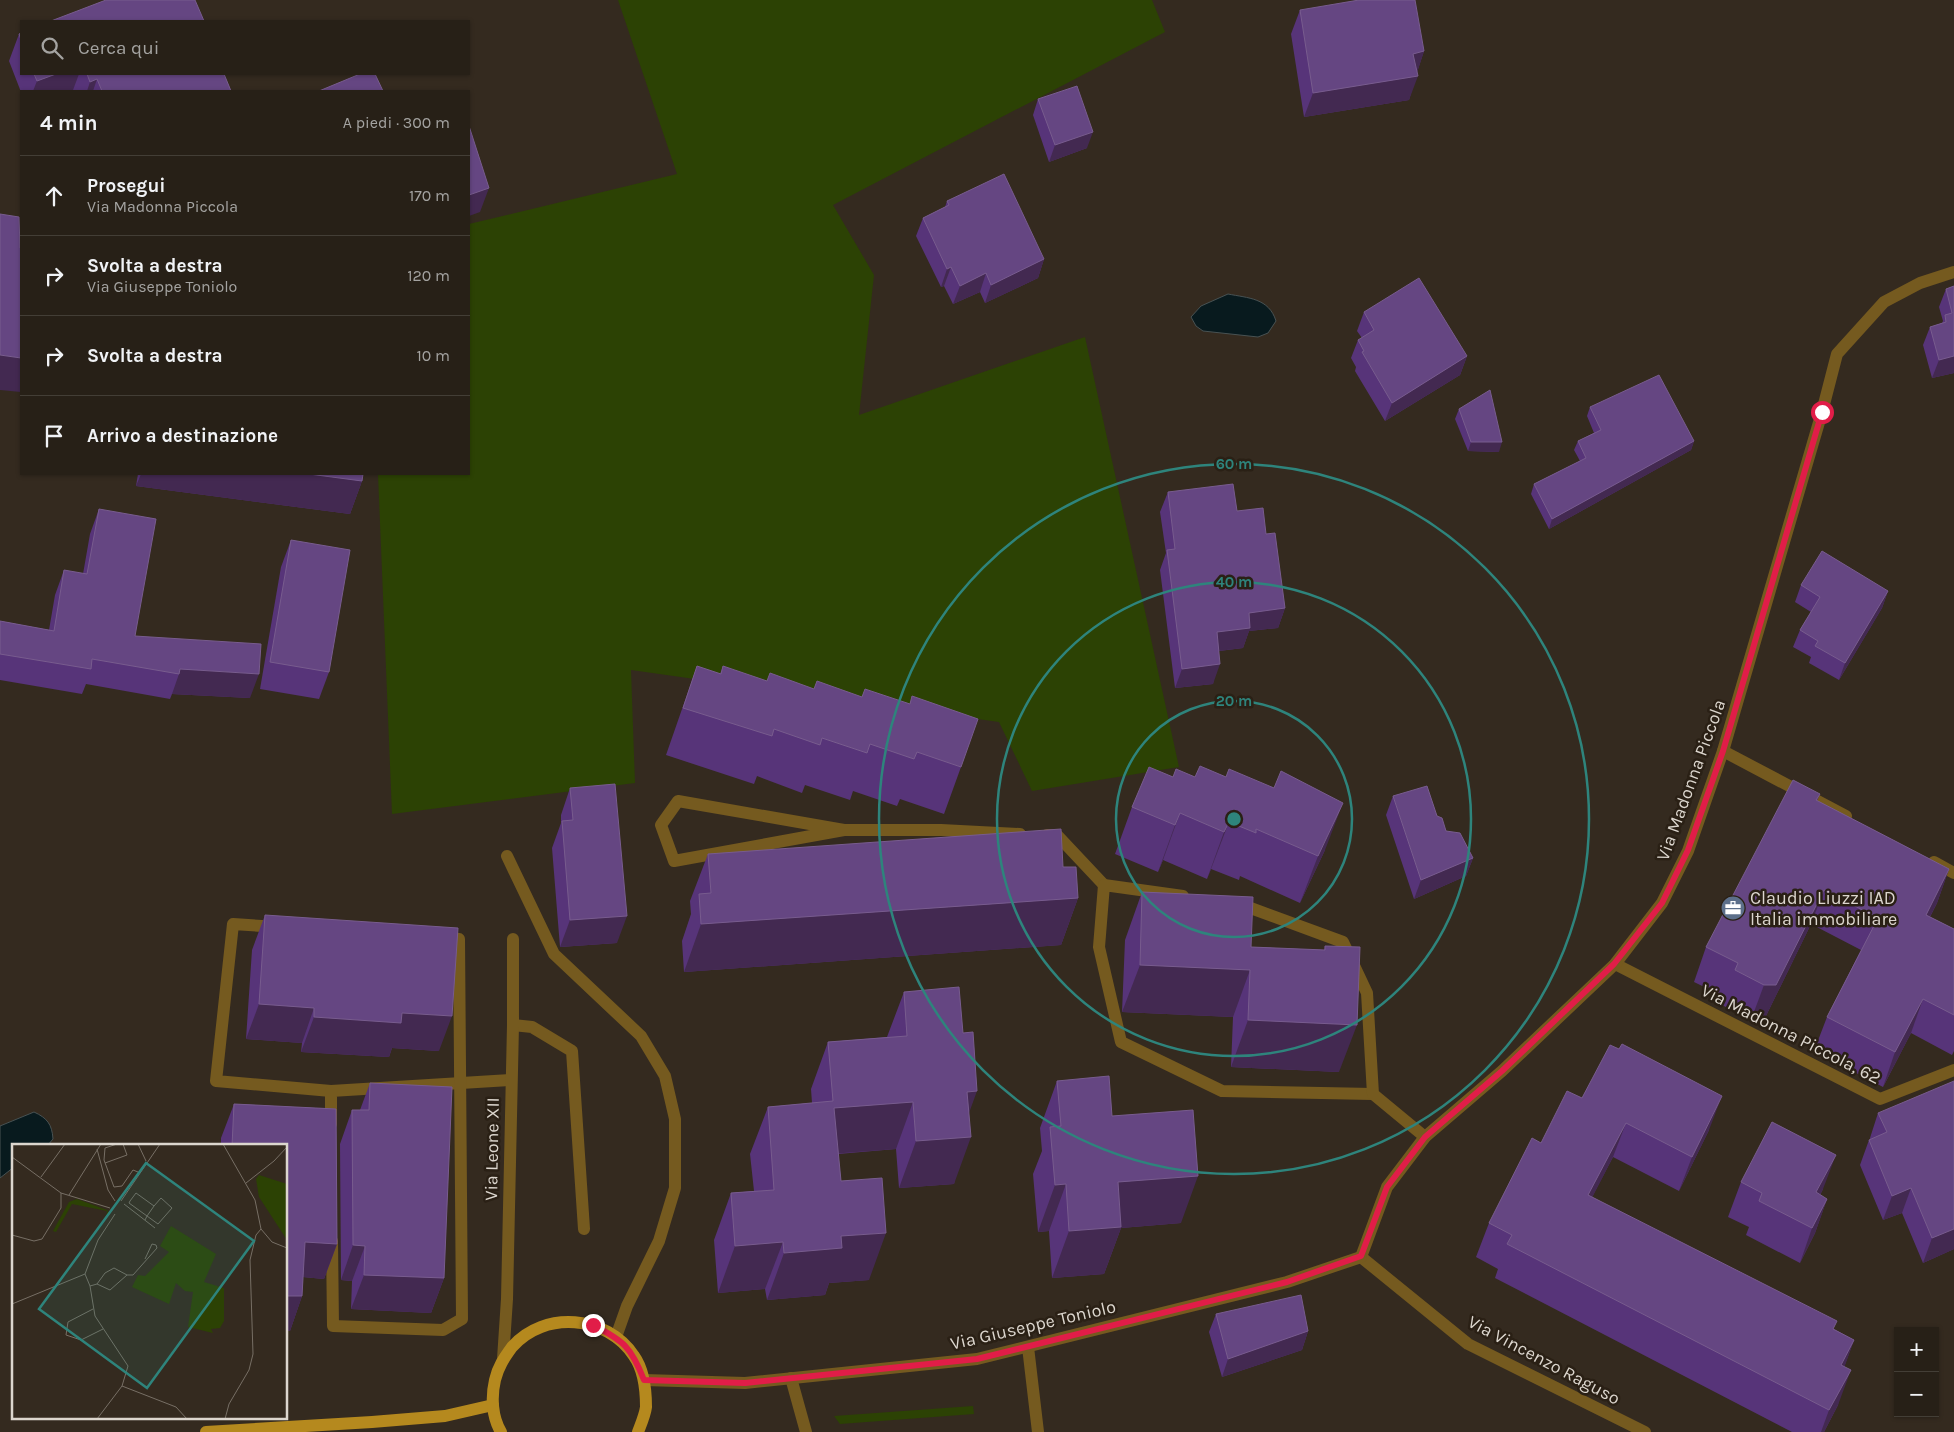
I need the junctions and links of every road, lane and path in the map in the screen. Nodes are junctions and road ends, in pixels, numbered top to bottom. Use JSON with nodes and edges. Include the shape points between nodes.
{"nodes":[{"id":1,"x":1954,"y":272,"type":"edge"},
{"id":2,"x":1723,"y":751,"type":"junction"},
{"id":3,"x":1860,"y":823,"type":"edge"},
{"id":4,"x":844,"y":830,"type":"junction"},
{"id":5,"x":1920,"y":855,"type":"edge"},
{"id":6,"x":507,"y":856,"type":"dead end"},
{"id":7,"x":1954,"y":873,"type":"edge"},
{"id":8,"x":1104,"y":885,"type":"junction"},
{"id":9,"x":1199,"y":898,"type":"edge"},
{"id":10,"x":1227,"y":902,"type":"edge"},
{"id":11,"x":292,"y":928,"type":"edge"},
{"id":12,"x":430,"y":937,"type":"edge"},
{"id":13,"x":513,"y":939,"type":"dead end"},
{"id":14,"x":1614,"y":964,"type":"junction"},
{"id":15,"x":513,"y":1025,"type":"junction"},
{"id":16,"x":1954,"y":1070,"type":"edge"},
{"id":17,"x":510,"y":1080,"type":"junction"},
{"id":18,"x":462,"y":1082,"type":"junction"},
{"id":19,"x":331,"y":1091,"type":"junction"},
{"id":20,"x":1373,"y":1094,"type":"junction"},
{"id":21,"x":1425,"y":1137,"type":"junction"},
{"id":22,"x":331,"y":1140,"type":"edge"},
{"id":23,"x":332,"y":1228,"type":"edge"},
{"id":24,"x":584,"y":1229,"type":"dead end"},
{"id":25,"x":1361,"y":1256,"type":"junction"},
{"id":26,"x":616,"y":1337,"type":"junction"},
{"id":27,"x":1028,"y":1347,"type":"junction"},
{"id":28,"x":502,"y":1359,"type":"junction"},
{"id":29,"x":791,"y":1378,"type":"junction"},
{"id":30,"x":644,"y":1380,"type":"junction"},
{"id":31,"x":493,"y":1405,"type":"junction"},
{"id":32,"x":206,"y":1432,"type":"edge"},
{"id":33,"x":501,"y":1432,"type":"edge"},
{"id":34,"x":638,"y":1432,"type":"edge"},
{"id":35,"x":806,"y":1432,"type":"edge"},
{"id":36,"x":1038,"y":1432,"type":"edge"},
{"id":37,"x":1645,"y":1432,"type":"edge"}],
"edges":[{"from":1,"to":2,"type":"street","name":"Via Madonna Piccola","via":[[1920,283],[1884,302],[1837,354]]},
{"from":2,"to":3,"type":"street"},
{"from":2,"to":14,"type":"street","name":"Via Madonna Piccola","via":[[1688,850],[1662,903]]},
{"from":4,"to":4,"type":"street","via":[[678,801],[660,825],[674,861]]},
{"from":4,"to":8,"type":"street","via":[[1057,835]]},
{"from":5,"to":7,"type":"street"},
{"from":6,"to":26,"type":"street","via":[[554,954],[641,1036],[666,1076],[675,1119],[675,1188],[660,1241],[627,1306]]},
{"from":8,"to":9,"type":"street"},
{"from":8,"to":20,"type":"street","via":[[1099,947],[1121,1042],[1222,1091]]},
{"from":10,"to":20,"type":"street","via":[[1343,942],[1367,993]]},
{"from":11,"to":19,"type":"street","via":[[233,924],[216,1081]]},
{"from":12,"to":18,"type":"street","via":[[459,939]]},
{"from":13,"to":15,"type":"street","name":"Via Leone XII"},
{"from":14,"to":16,"type":"street","name":"Via Madonna Piccola, 62","via":[[1880,1099]]},
{"from":14,"to":21,"type":"street","name":"Via Madonna Piccola","via":[[1502,1071]]},
{"from":15,"to":17,"type":"street","name":"Via Leone XII"},
{"from":15,"to":24,"type":"street","via":[[532,1027],[572,1051]]},
{"from":17,"to":18,"type":"street"},
{"from":17,"to":28,"type":"street","name":"Via Leone XII","via":[[507,1299]]},
{"from":18,"to":19,"type":"street"},
{"from":18,"to":23,"type":"street","via":[[462,1319],[444,1330],[333,1326]]},
{"from":19,"to":22,"type":"street"},
{"from":20,"to":21,"type":"street"},
{"from":21,"to":25,"type":"street","name":"Via Madonna Piccola","via":[[1387,1187]]},
{"from":25,"to":27,"type":"street","name":"Via Giuseppe Toniolo","via":[[1287,1282]]},
{"from":25,"to":37,"type":"street","name":"Via Vincenzo Raguso","via":[[1468,1344]]},
{"from":26,"to":28,"type":"main road","via":[[593,1325],[567,1321],[550,1324],[520,1339]]},
{"from":26,"to":30,"type":"main road","via":[[634,1356]]},
{"from":27,"to":29,"type":"street","name":"Via Giuseppe Toniolo","via":[[977,1359]]},
{"from":27,"to":36,"type":"street"},
{"from":28,"to":31,"type":"main road","via":[[493,1389]]},
{"from":29,"to":30,"type":"street","name":"Via Giuseppe Toniolo","via":[[745,1383]]},
{"from":29,"to":35,"type":"street"},
{"from":30,"to":34,"type":"main road","via":[[646,1409]]},
{"from":31,"to":32,"type":"main road","via":[[445,1416]]},
{"from":31,"to":33,"type":"main road"}]}
